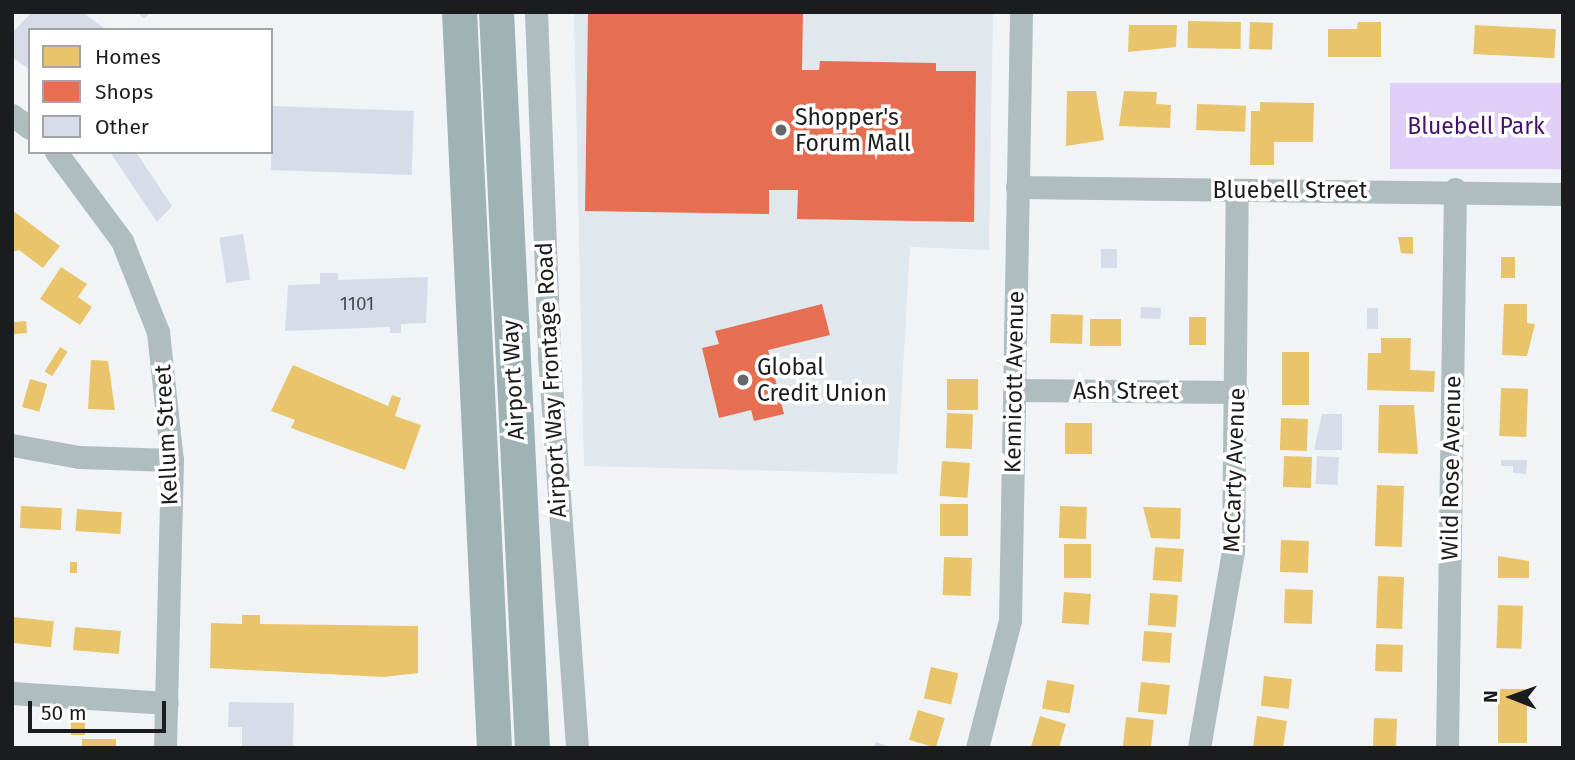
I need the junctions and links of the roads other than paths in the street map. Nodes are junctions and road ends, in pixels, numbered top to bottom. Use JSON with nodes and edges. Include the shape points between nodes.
{"nodes":[{"id":1,"x":459,"y":12,"type":"edge"},
{"id":2,"x":496,"y":12,"type":"edge"},
{"id":3,"x":536,"y":12,"type":"edge"},
{"id":4,"x":1021,"y":12,"type":"edge"},
{"id":5,"x":12,"y":115,"type":"edge"},
{"id":6,"x":28,"y":127,"type":"edge"},
{"id":7,"x":61,"y":154,"type":"edge"},
{"id":8,"x":1017,"y":187,"type":"junction"},
{"id":9,"x":1455,"y":189,"type":"junction"},
{"id":10,"x":1237,"y":190,"type":"junction"},
{"id":11,"x":1563,"y":194,"type":"edge"},
{"id":12,"x":1014,"y":390,"type":"junction"},
{"id":13,"x":1237,"y":392,"type":"junction"},
{"id":14,"x":12,"y":445,"type":"edge"},
{"id":15,"x":172,"y":460,"type":"junction"},
{"id":16,"x":12,"y":693,"type":"edge"},
{"id":17,"x":167,"y":702,"type":"junction"},
{"id":18,"x":166,"y":748,"type":"edge"},
{"id":19,"x":494,"y":748,"type":"edge"},
{"id":20,"x":532,"y":748,"type":"edge"},
{"id":21,"x":577,"y":748,"type":"edge"},
{"id":22,"x":977,"y":748,"type":"edge"},
{"id":23,"x":1199,"y":748,"type":"edge"},
{"id":24,"x":1447,"y":748,"type":"edge"}],
"edges":[{"from":1,"to":19,"type":"main road","name":"Airport Way"},
{"from":2,"to":20,"type":"main road","name":"Airport Way"},
{"from":3,"to":21,"type":"street","name":"Airport Way Frontage Road","via":[[550,370]]},
{"from":4,"to":8,"type":"street","name":"Kennicott Avenue"},
{"from":5,"to":6,"type":"street"},
{"from":7,"to":15,"type":"street","name":"Kellum Street","via":[[122,241],[144,289],[166,382]]},
{"from":8,"to":10,"type":"street","name":"Bluebell Street"},
{"from":8,"to":12,"type":"street","name":"Kennicott Avenue"},
{"from":9,"to":10,"type":"street","name":"Bluebell Street"},
{"from":9,"to":11,"type":"street","name":"Bluebell Street"},
{"from":9,"to":24,"type":"street","name":"Wild Rose Avenue"},
{"from":10,"to":13,"type":"street","name":"McCarty Avenue"},
{"from":12,"to":13,"type":"street","name":"Ash Street"},
{"from":12,"to":22,"type":"street","name":"Kennicott Avenue","via":[[1010,620]]},
{"from":13,"to":23,"type":"street","name":"McCarty Avenue","via":[[1233,551]]},
{"from":14,"to":15,"type":"street","via":[[79,457]]},
{"from":15,"to":17,"type":"street","name":"Kellum Street"},
{"from":16,"to":17,"type":"street"},
{"from":17,"to":18,"type":"street","name":"Kellum Street"}]}
